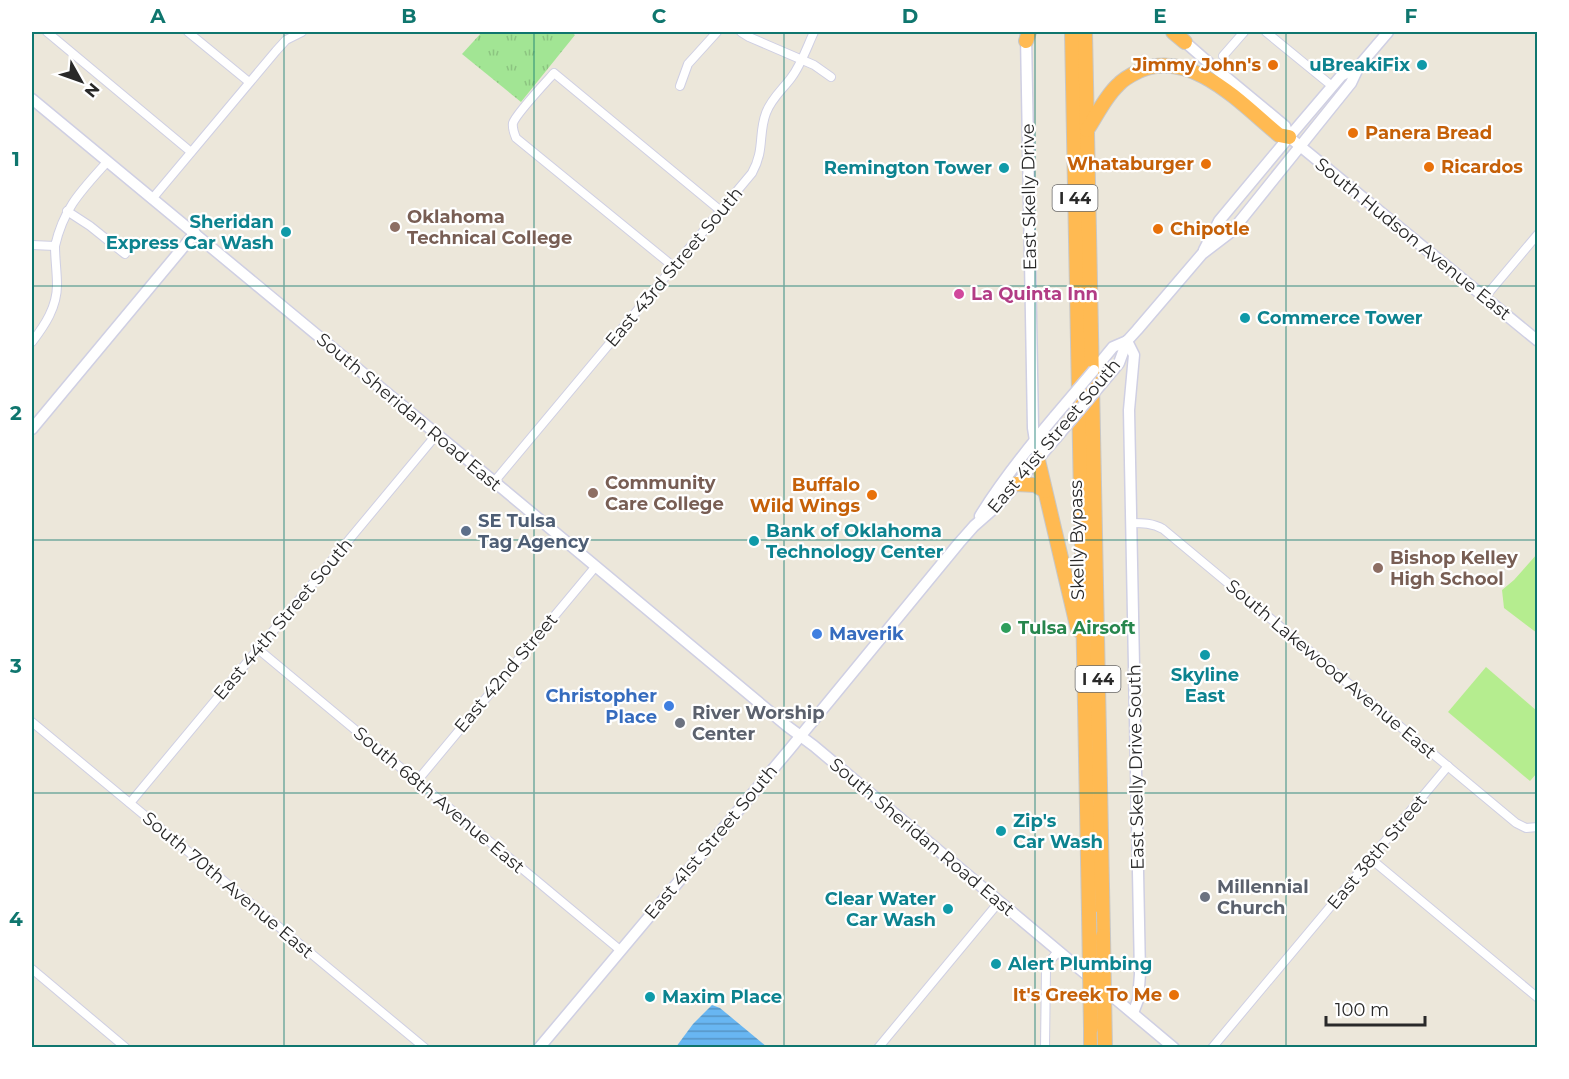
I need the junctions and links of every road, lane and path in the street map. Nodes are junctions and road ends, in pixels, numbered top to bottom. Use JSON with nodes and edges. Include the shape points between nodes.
{"nodes":[{"id":1,"x":47,"y":32,"type":"edge"},
{"id":2,"x":188,"y":32,"type":"edge"},
{"id":3,"x":302,"y":32,"type":"edge"},
{"id":4,"x":717,"y":32,"type":"edge"},
{"id":5,"x":741,"y":32,"type":"edge"},
{"id":6,"x":814,"y":32,"type":"edge"},
{"id":7,"x":1072,"y":32,"type":"edge"},
{"id":8,"x":1085,"y":32,"type":"edge"},
{"id":9,"x":1173,"y":32,"type":"edge"},
{"id":10,"x":1244,"y":32,"type":"edge"},
{"id":11,"x":1266,"y":32,"type":"edge"},
{"id":12,"x":1388,"y":32,"type":"edge"},
{"id":13,"x":1027,"y":35,"type":"edge"},
{"id":14,"x":1181,"y":37,"type":"edge"},
{"id":15,"x":1223,"y":56,"type":"dead end"},
{"id":16,"x":801,"y":60,"type":"junction"},
{"id":17,"x":1359,"y":66,"type":"junction"},
{"id":18,"x":831,"y":77,"type":"dead end"},
{"id":19,"x":249,"y":82,"type":"junction"},
{"id":20,"x":681,"y":86,"type":"dead end"},
{"id":21,"x":1332,"y":86,"type":"junction"},
{"id":22,"x":32,"y":99,"type":"edge"},
{"id":23,"x":1087,"y":130,"type":"junction"},
{"id":24,"x":1289,"y":137,"type":"junction"},
{"id":25,"x":1301,"y":146,"type":"junction"},
{"id":26,"x":191,"y":152,"type":"junction"},
{"id":27,"x":106,"y":162,"type":"junction"},
{"id":28,"x":152,"y":199,"type":"junction"},
{"id":29,"x":67,"y":211,"type":"junction"},
{"id":30,"x":721,"y":211,"type":"junction"},
{"id":31,"x":195,"y":233,"type":"junction"},
{"id":32,"x":1538,"y":234,"type":"edge"},
{"id":33,"x":32,"y":245,"type":"edge"},
{"id":34,"x":55,"y":246,"type":"junction"},
{"id":35,"x":125,"y":254,"type":"dead end"},
{"id":36,"x":1202,"y":254,"type":"junction"},
{"id":37,"x":674,"y":267,"type":"junction"},
{"id":38,"x":1485,"y":297,"type":"junction"},
{"id":39,"x":1128,"y":341,"type":"junction"},
{"id":40,"x":1538,"y":341,"type":"edge"},
{"id":41,"x":32,"y":342,"type":"edge"},
{"id":42,"x":32,"y":429,"type":"edge"},
{"id":43,"x":437,"y":434,"type":"junction"},
{"id":44,"x":1035,"y":440,"type":"junction"},
{"id":45,"x":1038,"y":460,"type":"junction"},
{"id":46,"x":494,"y":482,"type":"junction"},
{"id":47,"x":1016,"y":484,"type":"junction"},
{"id":48,"x":1045,"y":491,"type":"junction"},
{"id":49,"x":1131,"y":523,"type":"junction"},
{"id":50,"x":974,"y":526,"type":"junction"},
{"id":51,"x":596,"y":566,"type":"junction"},
{"id":52,"x":258,"y":649,"type":"junction"},
{"id":53,"x":1084,"y":655,"type":"junction"},
{"id":54,"x":32,"y":722,"type":"edge"},
{"id":55,"x":800,"y":736,"type":"junction"},
{"id":56,"x":1448,"y":766,"type":"junction"},
{"id":57,"x":417,"y":781,"type":"junction"},
{"id":58,"x":130,"y":803,"type":"junction"},
{"id":59,"x":1538,"y":827,"type":"edge"},
{"id":60,"x":1371,"y":859,"type":"junction"},
{"id":61,"x":999,"y":902,"type":"junction"},
{"id":62,"x":620,"y":950,"type":"junction"},
{"id":63,"x":1058,"y":951,"type":"junction"},
{"id":64,"x":32,"y":969,"type":"edge"},
{"id":65,"x":1538,"y":998,"type":"edge"},
{"id":66,"x":1133,"y":1013,"type":"junction"},
{"id":67,"x":126,"y":1047,"type":"edge"},
{"id":68,"x":425,"y":1047,"type":"edge"},
{"id":69,"x":539,"y":1047,"type":"edge"},
{"id":70,"x":878,"y":1047,"type":"edge"},
{"id":71,"x":1045,"y":1047,"type":"edge"},
{"id":72,"x":1091,"y":1047,"type":"edge"},
{"id":73,"x":1105,"y":1047,"type":"edge"},
{"id":74,"x":1174,"y":1047,"type":"edge"},
{"id":75,"x":1212,"y":1047,"type":"edge"}],
"edges":[{"from":1,"to":26,"type":"street"},
{"from":2,"to":19,"type":"street"},
{"from":3,"to":19,"type":"street","via":[[282,44]]},
{"from":4,"to":20,"type":"street","via":[[688,64]]},
{"from":5,"to":16,"type":"street"},
{"from":6,"to":16,"type":"street","name":"East 43rd Street South"},
{"from":7,"to":53,"type":"highway","name":"Skelly Bypass","number":"I 44"},
{"from":8,"to":23,"type":"highway","name":"Skelly Bypass","number":"I 44"},
{"from":9,"to":14,"type":"highway"},
{"from":10,"to":15,"type":"street"},
{"from":11,"to":21,"type":"street"},
{"from":12,"to":17,"type":"main road","name":"East 41st Street South"},
{"from":13,"to":44,"type":"main road","name":"East Skelly Drive"},
{"from":14,"to":24,"type":"main road","via":[[1285,126]]},
{"from":16,"to":18,"type":"street"},
{"from":16,"to":30,"type":"street","name":"East 43rd Street South","via":[[765,114],[756,166]]},
{"from":17,"to":21,"type":"main road","name":"East 41st Street South"},
{"from":17,"to":25,"type":"main road","name":"East 41st Street South","via":[[1351,83]]},
{"from":19,"to":26,"type":"street"},
{"from":21,"to":24,"type":"main road","name":"East 41st Street South"},
{"from":22,"to":27,"type":"main road","name":"South Sheridan Road East"},
{"from":23,"to":24,"type":"highway","via":[[1111,92],[1126,78],[1146,68],[1167,65],[1189,69],[1209,79],[1279,135]]},
{"from":23,"to":73,"type":"highway","name":"Skelly Bypass","number":"I 44","bridge":true},
{"from":24,"to":25,"type":"main road","name":"South Hudson Avenue East"},
{"from":24,"to":36,"type":"main road","name":"East 41st Street South","via":[[1219,221]]},
{"from":25,"to":36,"type":"main road","name":"East 41st Street South","via":[[1232,231]]},
{"from":25,"to":38,"type":"main road","name":"South Hudson Avenue East"},
{"from":26,"to":28,"type":"street"},
{"from":27,"to":28,"type":"main road","name":"South Sheridan Road East"},
{"from":27,"to":29,"type":"street"},
{"from":28,"to":31,"type":"main road","name":"South Sheridan Road East"},
{"from":29,"to":34,"type":"street"},
{"from":29,"to":35,"type":"street"},
{"from":30,"to":37,"type":"street","name":"East 43rd Street South"},
{"from":30,"to":37,"type":"street","via":[[554,73],[513,122],[516,138]]},
{"from":31,"to":42,"type":"main road"},
{"from":31,"to":43,"type":"main road","name":"South Sheridan Road East"},
{"from":32,"to":38,"type":"street"},
{"from":33,"to":34,"type":"street"},
{"from":34,"to":41,"type":"street","via":[[54,302],[45,325]]},
{"from":36,"to":39,"type":"main road","name":"East 41st Street South"},
{"from":37,"to":46,"type":"street","name":"East 43rd Street South"},
{"from":38,"to":40,"type":"main road","name":"South Hudson Avenue East"},
{"from":39,"to":44,"type":"main road","name":"East 41st Street South","bridge":true,"via":[[1113,347]]},
{"from":39,"to":45,"type":"main road","name":"East 41st Street South","bridge":true,"via":[[1119,363]]},
{"from":39,"to":49,"type":"main road","name":"East Skelly Drive South","via":[[1134,355],[1129,410]]},
{"from":43,"to":46,"type":"main road","name":"South Sheridan Road East"},
{"from":43,"to":52,"type":"street","name":"East 44th Street South"},
{"from":44,"to":45,"type":"main road","name":"East Skelly Drive"},
{"from":44,"to":50,"type":"main road","name":"East 41st Street South"},
{"from":45,"to":47,"type":"main road","name":"East 41st Street South"},
{"from":45,"to":48,"type":"highway"},
{"from":46,"to":51,"type":"main road","name":"South Sheridan Road East"},
{"from":47,"to":48,"type":"highway","via":[[1035,485]]},
{"from":47,"to":50,"type":"main road","name":"East 41st Street South"},
{"from":48,"to":53,"type":"highway"},
{"from":49,"to":56,"type":"street","name":"South Lakewood Avenue East","via":[[1163,529]]},
{"from":49,"to":66,"type":"main road","name":"East Skelly Drive South","via":[[1140,974]]},
{"from":50,"to":55,"type":"main road","name":"East 41st Street South"},
{"from":51,"to":55,"type":"main road","name":"South Sheridan Road East"},
{"from":51,"to":57,"type":"street","name":"East 42nd Street"},
{"from":52,"to":57,"type":"street","name":"South 68th Avenue East"},
{"from":52,"to":58,"type":"street","name":"East 44th Street South"},
{"from":53,"to":72,"type":"highway","name":"Skelly Bypass","number":"I 44","bridge":true},
{"from":54,"to":58,"type":"street","name":"South 70th Avenue East"},
{"from":55,"to":61,"type":"main road","name":"South Sheridan Road East"},
{"from":55,"to":62,"type":"main road","name":"East 41st Street South"},
{"from":56,"to":59,"type":"street","name":"South Lakewood Avenue East","via":[[1516,823],[1526,828]]},
{"from":56,"to":60,"type":"street","name":"East 38th Street"},
{"from":57,"to":62,"type":"street","name":"South 68th Avenue East"},
{"from":58,"to":68,"type":"street","name":"South 70th Avenue East"},
{"from":60,"to":65,"type":"street"},
{"from":60,"to":75,"type":"street","name":"East 38th Street"},
{"from":61,"to":63,"type":"main road","name":"South Sheridan Road East"},
{"from":61,"to":70,"type":"street"},
{"from":62,"to":69,"type":"main road","name":"East 41st Street South"},
{"from":63,"to":66,"type":"main road","name":"South Sheridan Road East"},
{"from":63,"to":71,"type":"street","via":[[1046,969]]},
{"from":64,"to":67,"type":"street"},
{"from":66,"to":74,"type":"main road","name":"South Sheridan Road East"}]}
